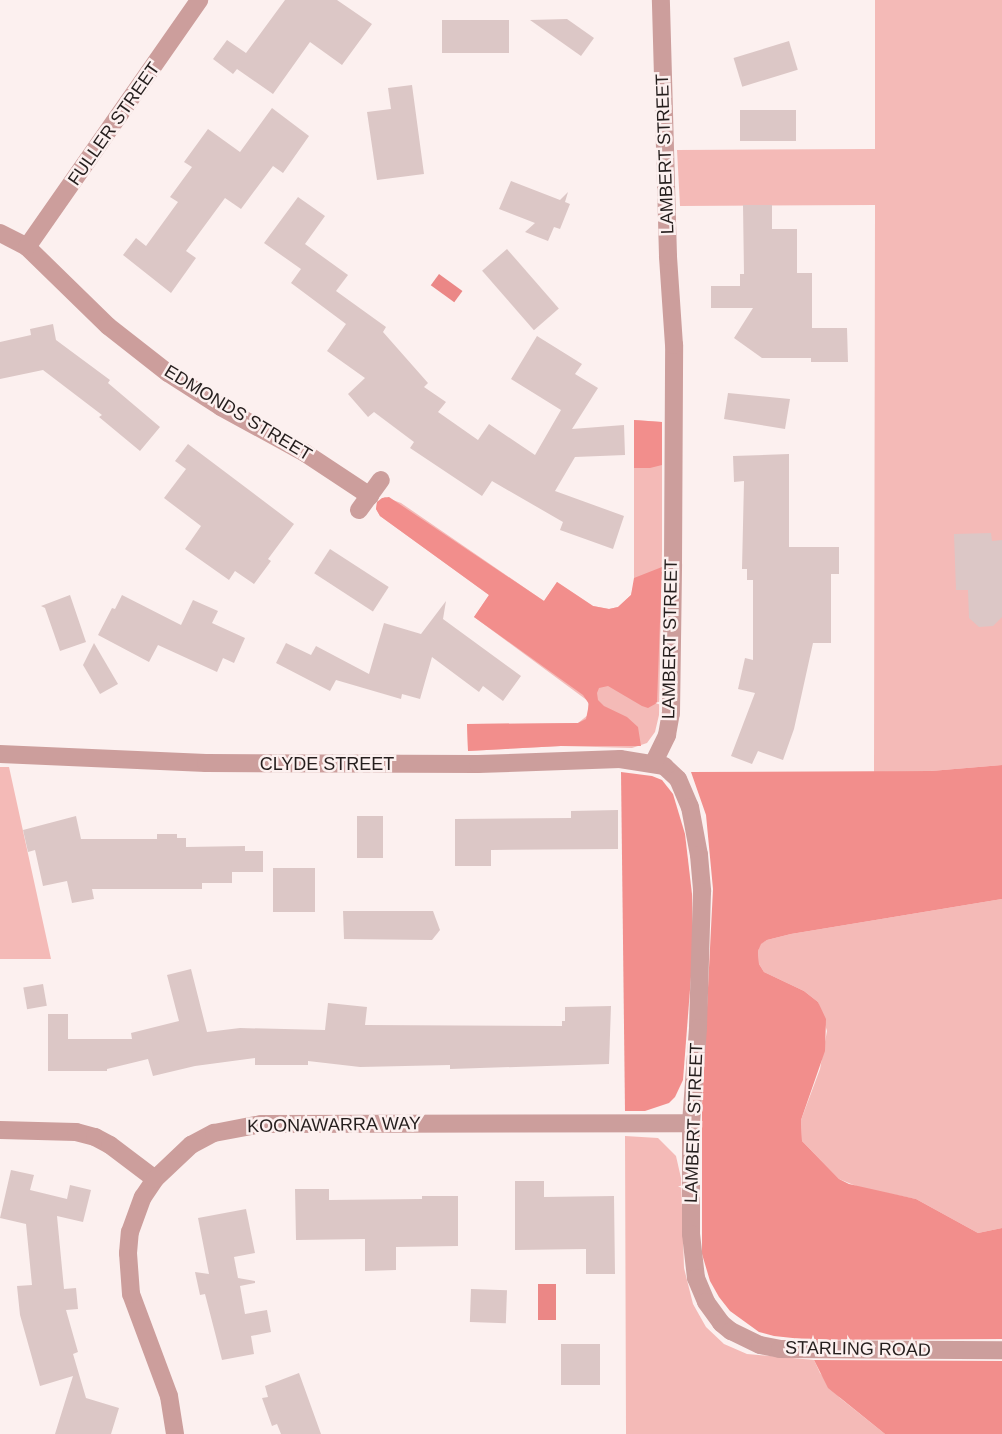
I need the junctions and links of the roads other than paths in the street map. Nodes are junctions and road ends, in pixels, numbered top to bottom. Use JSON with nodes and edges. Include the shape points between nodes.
{"nodes":[{"id":1,"x":199,"y":0,"type":"edge"},
{"id":2,"x":661,"y":0,"type":"edge"},
{"id":3,"x":0,"y":233,"type":"edge"},
{"id":4,"x":27,"y":247,"type":"junction"},
{"id":5,"x":381,"y":480,"type":"dead end"},
{"id":6,"x":0,"y":754,"type":"edge"},
{"id":7,"x":654,"y":762,"type":"junction"},
{"id":8,"x":691,"y":1123,"type":"junction"},
{"id":9,"x":0,"y":1130,"type":"edge"},
{"id":10,"x":155,"y":1179,"type":"junction"},
{"id":11,"x":721,"y":1323,"type":"joint"},
{"id":12,"x":1002,"y":1350,"type":"edge"},
{"id":13,"x":175,"y":1434,"type":"edge"}],
"edges":[{"from":1,"to":4,"type":"street","name":"FULLER STREET"},
{"from":2,"to":7,"type":"street","name":"LAMBERT STREET","via":[[674,345],[671,695],[667,735]]},
{"from":3,"to":4,"type":"street","name":"EDMONDS STREET"},
{"from":4,"to":5,"type":"street","name":"EDMONDS STREET","via":[[108,326],[168,372],[221,407],[306,453],[364,503]]},
{"from":6,"to":7,"type":"street","name":"CLYDE STREET","via":[[218,763],[467,764],[610,759]]},
{"from":7,"to":8,"type":"street","name":"LAMBERT STREET","via":[[672,772],[684,790],[699,855],[702,929]]},
{"from":8,"to":10,"type":"street","name":"KOONAWARRA WAY","via":[[261,1124],[214,1133],[191,1145]]},
{"from":8,"to":11,"type":"street","name":"LAMBERT STREET","via":[[692,1251],[700,1290]]},
{"from":9,"to":10,"type":"street","via":[[76,1132],[95,1137]]},
{"from":10,"to":13,"type":"street","name":"KOONAWARRA WAY","via":[[130,1232],[128,1272],[137,1316],[169,1396]]},
{"from":11,"to":12,"type":"street","name":"STARLING ROAD","via":[[744,1339],[780,1348]]}]}
